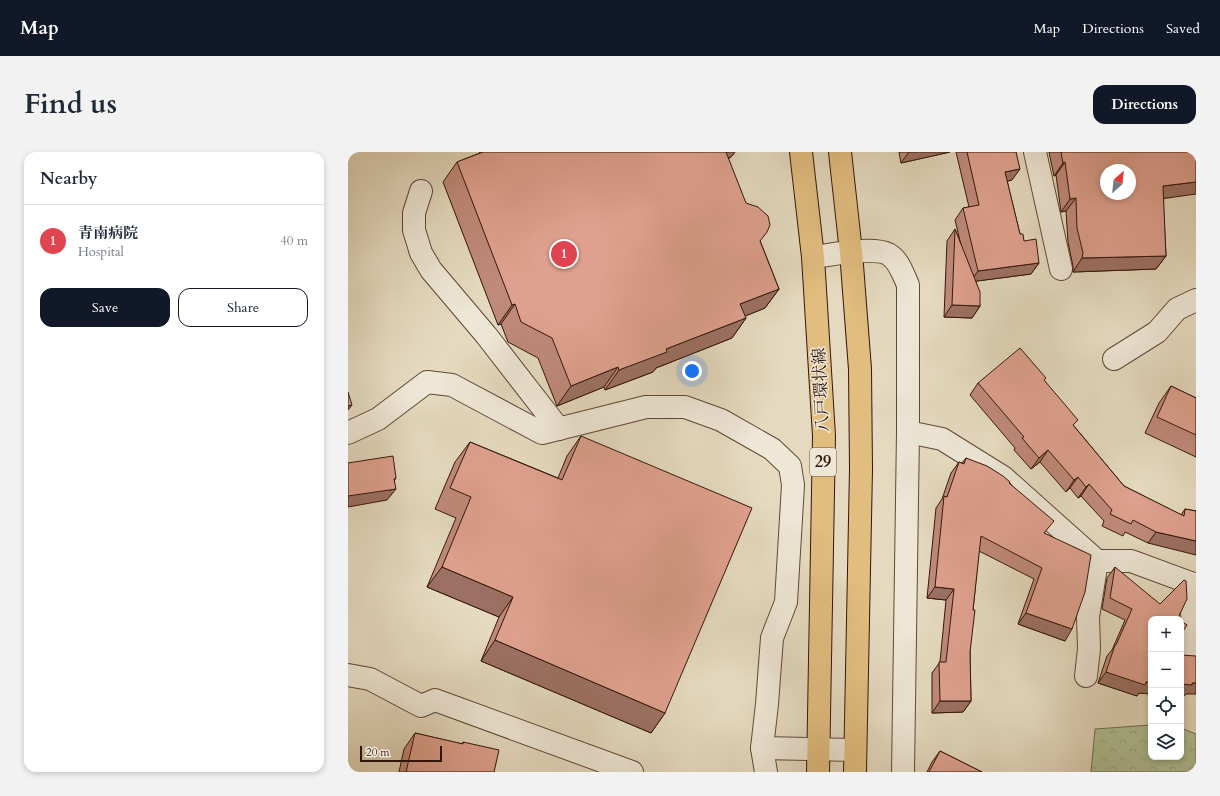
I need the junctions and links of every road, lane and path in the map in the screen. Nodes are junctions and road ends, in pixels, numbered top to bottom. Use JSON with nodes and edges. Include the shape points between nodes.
{"nodes":[{"id":1,"x":801,"y":152,"type":"edge"},
{"id":2,"x":840,"y":152,"type":"edge"},
{"id":3,"x":1035,"y":152,"type":"edge"},
{"id":4,"x":422,"y":190,"type":"dead end"},
{"id":5,"x":851,"y":252,"type":"junction"},
{"id":6,"x":813,"y":257,"type":"junction"},
{"id":7,"x":1062,"y":269,"type":"dead end"},
{"id":8,"x":1196,"y":300,"type":"edge"},
{"id":9,"x":1114,"y":359,"type":"dead end"},
{"id":10,"x":559,"y":429,"type":"junction"},
{"id":11,"x":908,"y":432,"type":"junction"},
{"id":12,"x":348,"y":433,"type":"edge"},
{"id":13,"x":1097,"y":561,"type":"junction"},
{"id":14,"x":1193,"y":584,"type":"edge"},
{"id":15,"x":1196,"y":657,"type":"edge"},
{"id":16,"x":348,"y":675,"type":"edge"},
{"id":17,"x":1086,"y":676,"type":"dead end"},
{"id":18,"x":762,"y":748,"type":"junction"},
{"id":19,"x":819,"y":749,"type":"junction"},
{"id":20,"x":855,"y":750,"type":"junction"},
{"id":21,"x":632,"y":772,"type":"edge"},
{"id":22,"x":766,"y":772,"type":"edge"},
{"id":23,"x":818,"y":772,"type":"edge"},
{"id":24,"x":855,"y":772,"type":"edge"},
{"id":25,"x":904,"y":772,"type":"edge"}],
"edges":[{"from":1,"to":6,"type":"main road","name":"八戸環状線","number":"29"},
{"from":2,"to":5,"type":"main road","number":"29"},
{"from":3,"to":7,"type":"street"},
{"from":4,"to":10,"type":"street","via":[[414,213],[414,230],[421,253]]},
{"from":5,"to":6,"type":"street"},
{"from":5,"to":11,"type":"street","via":[[874,250],[888,254],[899,264],[908,285]]},
{"from":5,"to":20,"type":"main road","number":"29","via":[[860,369],[861,469]]},
{"from":6,"to":19,"type":"main road","name":"八戸環状線","number":"29","via":[[824,436]]},
{"from":8,"to":9,"type":"street","via":[[1177,309],[1157,332]]},
{"from":10,"to":12,"type":"street","via":[[542,433],[452,385],[426,382],[378,419]]},
{"from":10,"to":18,"type":"street","via":[[646,407],[685,407],[721,420],[772,449],[790,466],[794,485],[786,602],[772,638]]},
{"from":11,"to":13,"type":"street","via":[[942,439],[1003,477]]},
{"from":11,"to":25,"type":"street"},
{"from":13,"to":14,"type":"street","via":[[1130,562]]},
{"from":13,"to":17,"type":"street","via":[[1088,617],[1089,649]]},
{"from":14,"to":15,"type":"street"},
{"from":16,"to":21,"type":"street","via":[[370,679],[421,706],[435,700]]},
{"from":18,"to":19,"type":"street"},
{"from":18,"to":22,"type":"street"},
{"from":19,"to":20,"type":"street"},
{"from":19,"to":23,"type":"main road","name":"八戸環状線","number":"29"},
{"from":20,"to":24,"type":"main road","number":"29"}]}
